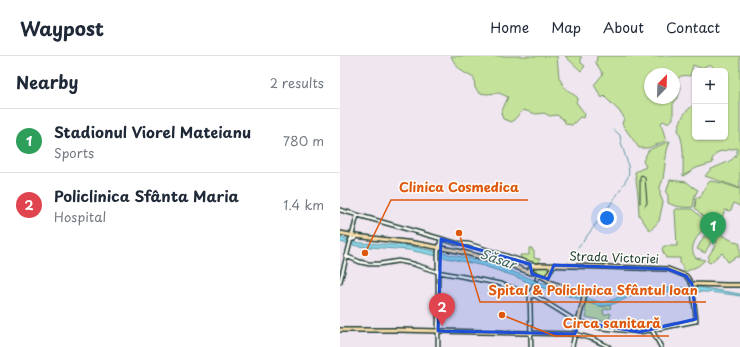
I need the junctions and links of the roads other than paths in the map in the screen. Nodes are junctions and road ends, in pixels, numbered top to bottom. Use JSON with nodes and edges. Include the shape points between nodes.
{"nodes":[{"id":1,"x":340,"y":210,"type":"edge"},
{"id":2,"x":357,"y":216,"type":"junction"},
{"id":3,"x":340,"y":233,"type":"edge"},
{"id":4,"x":352,"y":236,"type":"junction"},
{"id":5,"x":357,"y":236,"type":"junction"},
{"id":6,"x":441,"y":239,"type":"junction"},
{"id":7,"x":350,"y":240,"type":"junction"},
{"id":8,"x":439,"y":250,"type":"junction"},
{"id":9,"x":347,"y":252,"type":"junction"},
{"id":10,"x":346,"y":256,"type":"junction"},
{"id":11,"x":352,"y":259,"type":"junction"},
{"id":12,"x":533,"y":265,"type":"junction"},
{"id":13,"x":540,"y":265,"type":"junction"},
{"id":14,"x":550,"y":266,"type":"junction"},
{"id":15,"x":554,"y":266,"type":"junction"},
{"id":16,"x":438,"y":267,"type":"junction"},
{"id":17,"x":434,"y":271,"type":"junction"},
{"id":18,"x":527,"y":271,"type":"junction"},
{"id":19,"x":438,"y":272,"type":"junction"},
{"id":20,"x":443,"y":273,"type":"junction"},
{"id":21,"x":549,"y":273,"type":"junction"},
{"id":22,"x":438,"y":277,"type":"junction"},
{"id":23,"x":547,"y":279,"type":"junction"},
{"id":24,"x":340,"y":282,"type":"edge"},
{"id":25,"x":740,"y":284,"type":"edge"},
{"id":26,"x":692,"y":285,"type":"junction"},
{"id":27,"x":533,"y":287,"type":"dead end"},
{"id":28,"x":532,"y":295,"type":"junction"},
{"id":29,"x":578,"y":322,"type":"junction"},
{"id":30,"x":340,"y":329,"type":"edge"},
{"id":31,"x":652,"y":330,"type":"junction"},
{"id":32,"x":438,"y":331,"type":"junction"},
{"id":33,"x":531,"y":333,"type":"junction"},
{"id":34,"x":575,"y":334,"type":"junction"},
{"id":35,"x":438,"y":347,"type":"edge"},
{"id":36,"x":531,"y":347,"type":"edge"},
{"id":37,"x":572,"y":347,"type":"edge"},
{"id":38,"x":609,"y":347,"type":"edge"},
{"id":39,"x":660,"y":347,"type":"edge"}],
"edges":[{"from":1,"to":2,"type":"street","name":"Strada Victoriei"},
{"from":2,"to":4,"type":"street"},
{"from":2,"to":6,"type":"street","name":"Strada Victoriei"},
{"from":3,"to":4,"type":"main road"},
{"from":4,"to":5,"type":"main road"},
{"from":4,"to":7,"type":"street"},
{"from":5,"to":7,"type":"street"},
{"from":5,"to":8,"type":"main road","via":[[410,242]]},
{"from":6,"to":8,"type":"street"},
{"from":6,"to":12,"type":"street","name":"Strada Victoriei","via":[[472,245]]},
{"from":7,"to":9,"type":"street"},
{"from":8,"to":16,"type":"street"},
{"from":8,"to":18,"type":"main road","via":[[487,258]]},
{"from":9,"to":10,"type":"street"},
{"from":9,"to":11,"type":"street"},
{"from":10,"to":11,"type":"street"},
{"from":10,"to":24,"type":"street"},
{"from":11,"to":17,"type":"street","via":[[371,264],[396,261]]},
{"from":12,"to":13,"type":"main road","name":"Strada Victoriei"},
{"from":12,"to":18,"type":"main road"},
{"from":13,"to":14,"type":"main road","name":"Strada Victoriei"},
{"from":13,"to":18,"type":"main road","via":[[533,266]]},
{"from":14,"to":15,"type":"main road","name":"Strada Victoriei"},
{"from":14,"to":21,"type":"main road"},
{"from":15,"to":21,"type":"main road","name":"Strada Victoriei"},
{"from":15,"to":26,"type":"main road","name":"Strada Victoriei","via":[[668,269],[685,274]]},
{"from":16,"to":19,"type":"street"},
{"from":16,"to":20,"type":"street"},
{"from":17,"to":19,"type":"street"},
{"from":17,"to":22,"type":"street"},
{"from":18,"to":23,"type":"main road"},
{"from":19,"to":20,"type":"street"},
{"from":19,"to":22,"type":"street"},
{"from":20,"to":28,"type":"street","via":[[505,285]]},
{"from":21,"to":23,"type":"main road","name":"Strada Victoriei"},
{"from":22,"to":32,"type":"street"},
{"from":23,"to":29,"type":"main road","via":[[554,284],[585,294]]},
{"from":25,"to":26,"type":"main road"},
{"from":26,"to":31,"type":"street","via":[[696,321]]},
{"from":27,"to":28,"type":"street"},
{"from":28,"to":29,"type":"street"},
{"from":28,"to":33,"type":"street"},
{"from":29,"to":31,"type":"street","via":[[601,328],[636,332]]},
{"from":29,"to":34,"type":"main road"},
{"from":30,"to":32,"type":"main road"},
{"from":31,"to":39,"type":"street"},
{"from":32,"to":33,"type":"main road"},
{"from":32,"to":35,"type":"street"},
{"from":33,"to":34,"type":"main road"},
{"from":33,"to":36,"type":"street"},
{"from":34,"to":37,"type":"street"},
{"from":34,"to":38,"type":"street","via":[[597,340]]}]}
